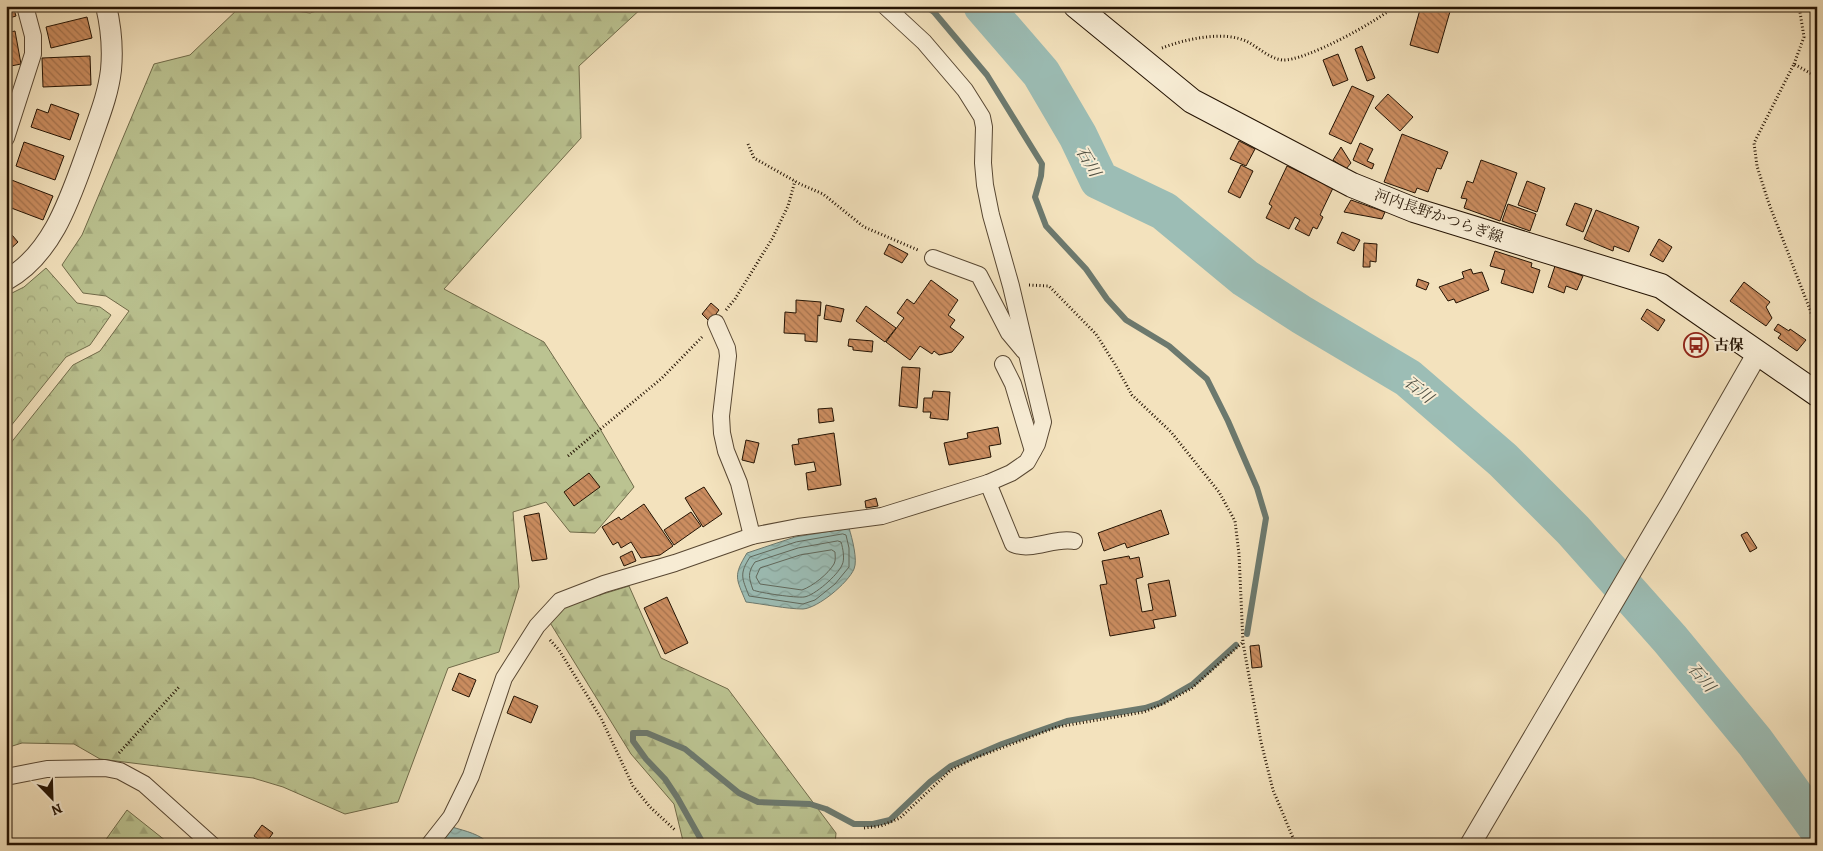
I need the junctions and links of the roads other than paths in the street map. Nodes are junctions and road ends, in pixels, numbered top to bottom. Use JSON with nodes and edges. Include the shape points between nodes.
{"nodes":[{"id":1,"x":25,"y":6,"type":"edge"},
{"id":2,"x":106,"y":6,"type":"edge"},
{"id":3,"x":885,"y":6,"type":"edge"},
{"id":4,"x":1076,"y":6,"type":"edge"},
{"id":5,"x":6,"y":138,"type":"edge"},
{"id":6,"x":933,"y":258,"type":"road end"},
{"id":7,"x":6,"y":280,"type":"edge"},
{"id":8,"x":716,"y":323,"type":"dead end"},
{"id":9,"x":1757,"y":354,"type":"junction"},
{"id":10,"x":1027,"y":355,"type":"junction"},
{"id":11,"x":1003,"y":364,"type":"dead end"},
{"id":12,"x":1817,"y":394,"type":"edge"},
{"id":13,"x":1033,"y":452,"type":"junction"},
{"id":14,"x":988,"y":483,"type":"junction"},
{"id":15,"x":752,"y":536,"type":"junction"},
{"id":16,"x":1074,"y":541,"type":"dead end"},
{"id":17,"x":6,"y":777,"type":"edge"},
{"id":18,"x":212,"y":845,"type":"edge"},
{"id":19,"x":429,"y":845,"type":"edge"},
{"id":20,"x":1470,"y":845,"type":"edge"}],
"edges":[{"from":1,"to":5,"type":"street","via":[[33,36],[33,54]]},
{"from":2,"to":7,"type":"street","via":[[112,43],[111,70],[105,100],[87,151],[57,226],[40,250]]},
{"from":3,"to":10,"type":"street","via":[[924,42],[965,90],[982,117],[985,186]]},
{"from":4,"to":9,"type":"main road","name":"河内長野かつらぎ線","via":[[1192,101],[1352,185],[1414,210],[1661,286]]},
{"from":6,"to":10,"type":"street","via":[[979,274],[1009,333]]},
{"from":8,"to":15,"type":"street","via":[[728,356],[722,434],[742,491]]},
{"from":9,"to":12,"type":"main road","name":"河内長野かつらぎ線"},
{"from":9,"to":20,"type":"street"},
{"from":10,"to":13,"type":"street","via":[[1043,422]]},
{"from":11,"to":13,"type":"street","via":[[1013,384]]},
{"from":13,"to":14,"type":"street","via":[[1027,462]]},
{"from":14,"to":15,"type":"street","via":[[882,516]]},
{"from":14,"to":16,"type":"street","via":[[1013,544],[1025,547],[1064,539]]},
{"from":15,"to":19,"type":"street","via":[[560,601],[537,626],[504,678],[471,776],[451,817]]},
{"from":17,"to":18,"type":"street","via":[[47,769],[105,768],[120,771],[144,784]]}]}
